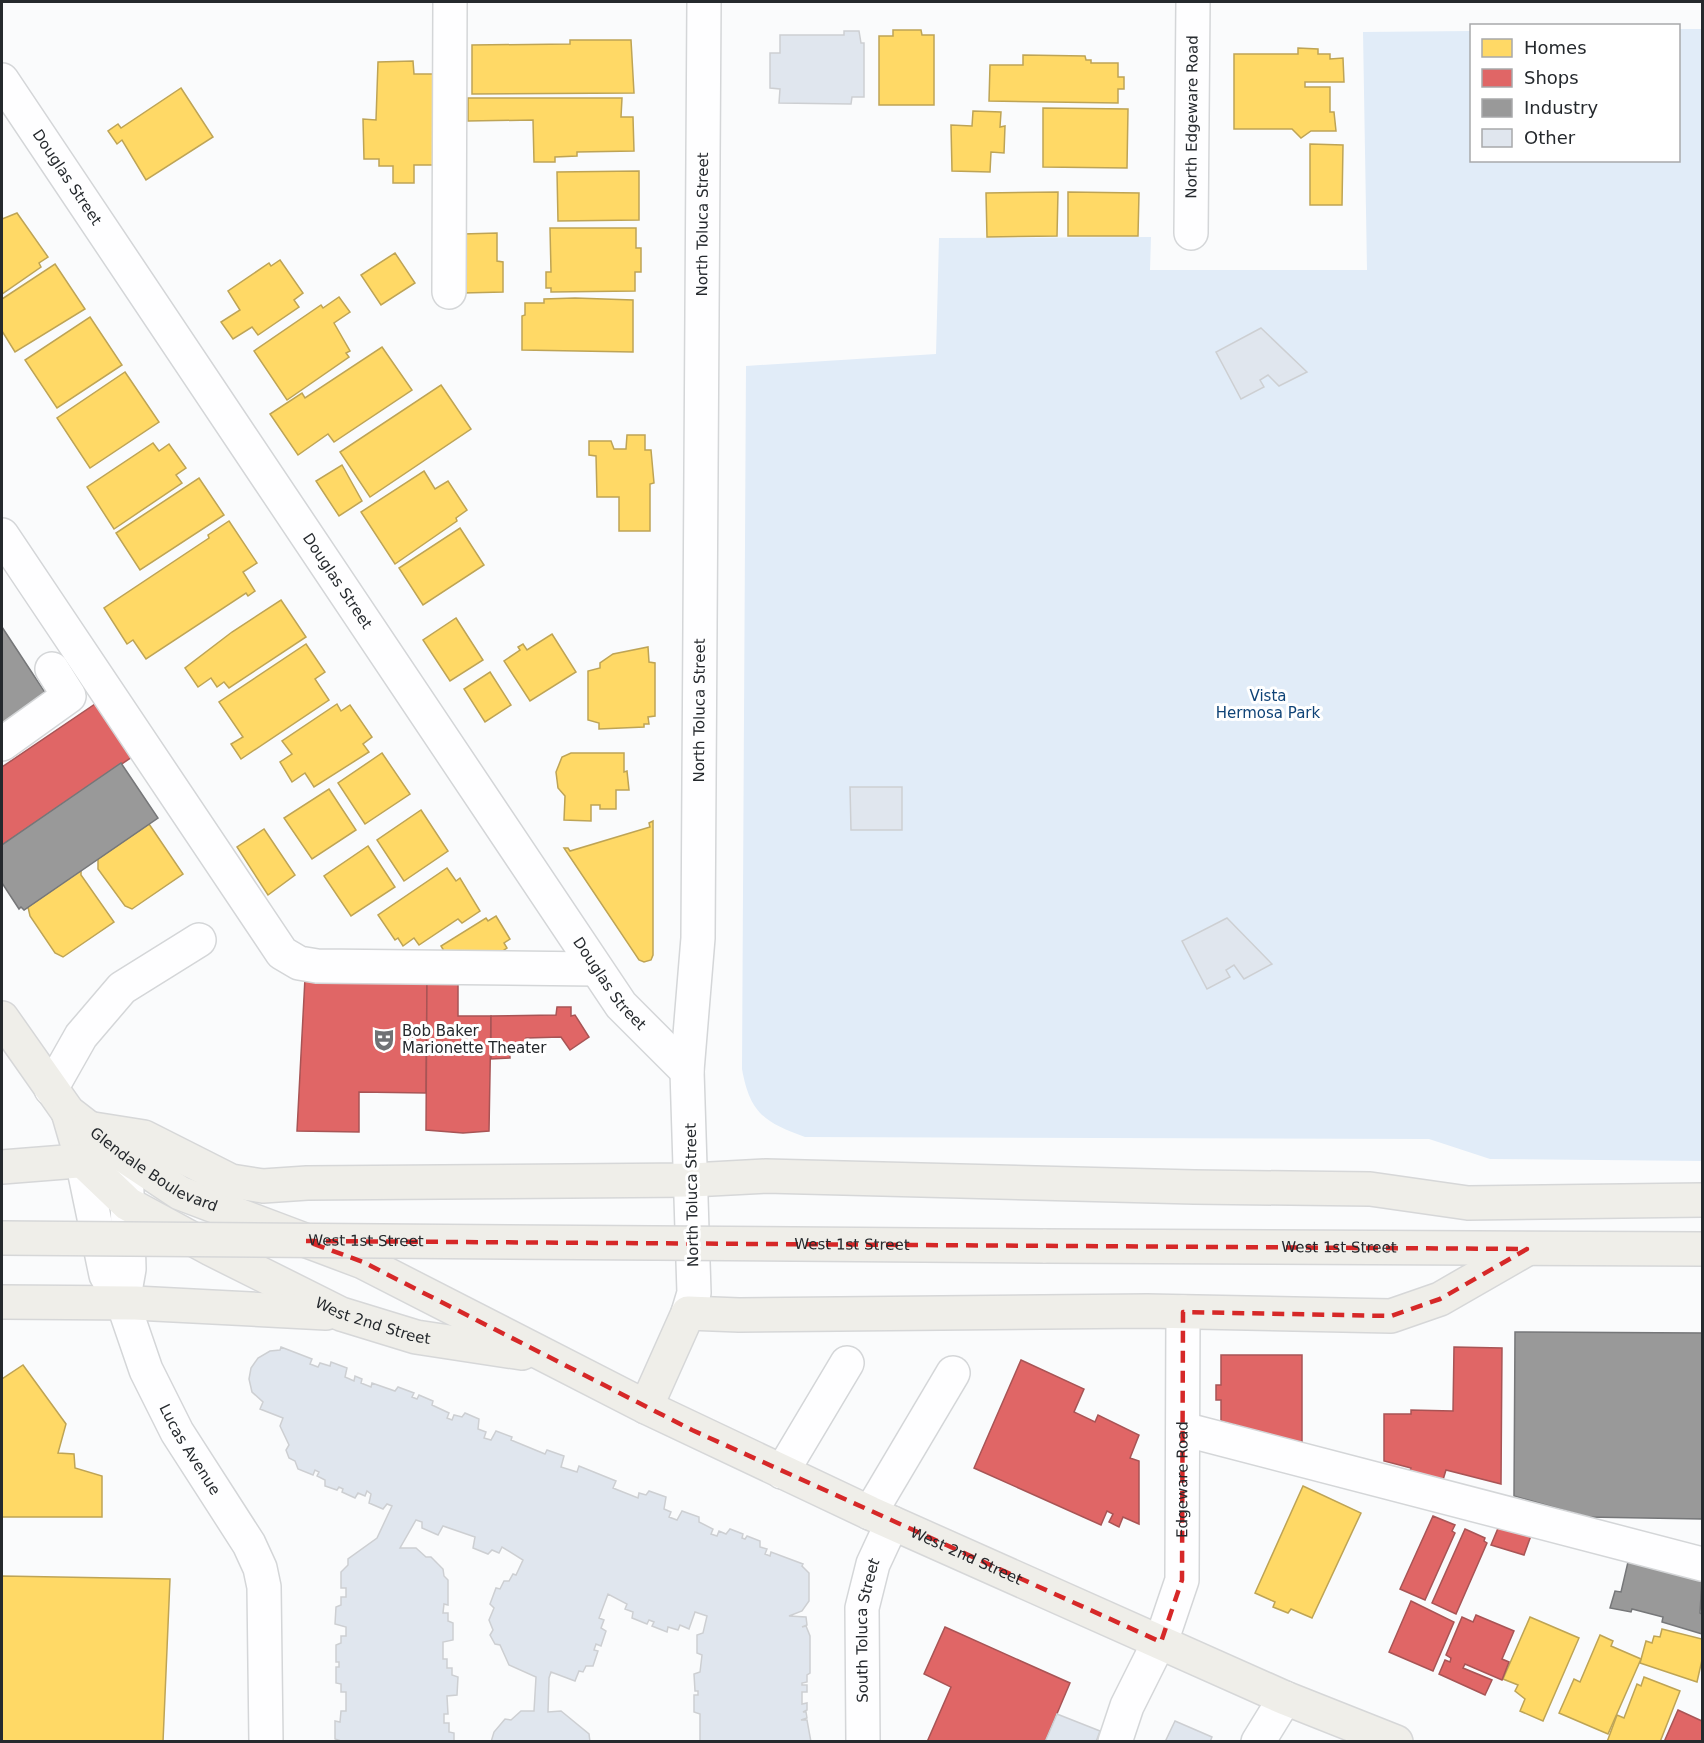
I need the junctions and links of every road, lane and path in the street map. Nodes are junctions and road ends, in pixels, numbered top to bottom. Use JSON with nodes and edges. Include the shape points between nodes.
{"nodes":[{"id":1,"x":450,"y":2,"type":"edge"},
{"id":2,"x":704,"y":2,"type":"edge"},
{"id":3,"x":1193,"y":2,"type":"edge"},
{"id":4,"x":2,"y":80,"type":"edge"},
{"id":5,"x":1191,"y":233,"type":"dead end"},
{"id":6,"x":449,"y":292,"type":"dead end"},
{"id":7,"x":2,"y":535,"type":"edge"},
{"id":8,"x":52,"y":669,"type":"dead end"},
{"id":9,"x":2,"y":744,"type":"edge"},
{"id":10,"x":199,"y":940,"type":"dead end"},
{"id":11,"x":596,"y":969,"type":"junction"},
{"id":12,"x":2,"y":1018,"type":"edge"},
{"id":13,"x":687,"y":1071,"type":"junction"},
{"id":14,"x":69,"y":1110,"type":"junction"},
{"id":15,"x":126,"y":1157,"type":"junction"},
{"id":16,"x":82,"y":1160,"type":"junction"},
{"id":17,"x":2,"y":1167,"type":"edge"},
{"id":18,"x":692,"y":1180,"type":"junction"},
{"id":19,"x":1702,"y":1200,"type":"edge"},
{"id":20,"x":128,"y":1204,"type":"junction"},
{"id":21,"x":246,"y":1219,"type":"joint"},
{"id":22,"x":2,"y":1239,"type":"edge"},
{"id":23,"x":211,"y":1249,"type":"joint"},
{"id":24,"x":1527,"y":1249,"type":"junction"},
{"id":25,"x":1702,"y":1249,"type":"edge"},
{"id":26,"x":2,"y":1302,"type":"edge"},
{"id":27,"x":123,"y":1303,"type":"junction"},
{"id":28,"x":1183,"y":1312,"type":"junction"},
{"id":29,"x":688,"y":1313,"type":"junction"},
{"id":30,"x":341,"y":1314,"type":"junction"},
{"id":31,"x":545,"y":1356,"type":"junction"},
{"id":32,"x":846,"y":1363,"type":"dead end"},
{"id":33,"x":953,"y":1373,"type":"dead end"},
{"id":34,"x":646,"y":1407,"type":"junction"},
{"id":35,"x":1183,"y":1429,"type":"junction"},
{"id":36,"x":782,"y":1472,"type":"junction"},
{"id":37,"x":881,"y":1518,"type":"junction"},
{"id":38,"x":1702,"y":1564,"type":"edge"},
{"id":39,"x":1160,"y":1642,"type":"junction"},
{"id":40,"x":1285,"y":1698,"type":"junction"},
{"id":41,"x":266,"y":1742,"type":"edge"},
{"id":42,"x":863,"y":1742,"type":"edge"},
{"id":43,"x":1115,"y":1742,"type":"edge"},
{"id":44,"x":1257,"y":1742,"type":"edge"},
{"id":45,"x":1396,"y":1742,"type":"edge"}],
"edges":[{"from":1,"to":6,"type":"street"},
{"from":2,"to":13,"type":"street","name":"North Toluca Street","via":[[698,938]]},
{"from":3,"to":5,"type":"street","name":"North Edgeware Road"},
{"from":4,"to":11,"type":"street","name":"Douglas Street"},
{"from":7,"to":11,"type":"street","via":[[282,952],[299,963],[318,966]]},
{"from":8,"to":9,"type":"street","via":[[69,696]]},
{"from":10,"to":14,"type":"street","via":[[122,988],[81,1036]]},
{"from":11,"to":13,"type":"street","name":"Douglas Street","via":[[621,1005]]},
{"from":12,"to":14,"type":"main road","name":"Glendale Boulevard"},
{"from":13,"to":18,"type":"street","name":"North Toluca Street"},
{"from":14,"to":15,"type":"main road","name":"Glendale Boulevard"},
{"from":14,"to":16,"type":"main road","name":"Glendale Boulevard"},
{"from":14,"to":18,"type":"main road","via":[[144,1137],[231,1181],[263,1186]]},
{"from":15,"to":16,"type":"main road"},
{"from":15,"to":20,"type":"street"},
{"from":15,"to":21,"type":"main road","name":"Glendale Boulevard","via":[[180,1192]]},
{"from":16,"to":17,"type":"main road"},
{"from":16,"to":20,"type":"main road","name":"Glendale Boulevard"},
{"from":16,"to":27,"type":"street","name":"Lucas Avenue","via":[[106,1275]]},
{"from":18,"to":19,"type":"main road","via":[[766,1176],[1370,1189],[1468,1203]]},
{"from":18,"to":29,"type":"street","name":"North Toluca Street","via":[[694,1293]]},
{"from":20,"to":23,"type":"main road","name":"Glendale Boulevard"},
{"from":20,"to":27,"type":"street","via":[[129,1269]]},
{"from":21,"to":31,"type":"main road","name":"West 2nd Street","via":[[363,1262]]},
{"from":22,"to":24,"type":"main road","name":"West 1st Street","bridge":true},
{"from":23,"to":30,"type":"main road","name":"West 2nd Street"},
{"from":24,"to":25,"type":"main road","name":"West 1st Street"},
{"from":24,"to":28,"type":"main road","via":[[1440,1299],[1391,1316]]},
{"from":26,"to":27,"type":"main road"},
{"from":27,"to":30,"type":"main road"},
{"from":27,"to":41,"type":"street","name":"Lucas Avenue","via":[[146,1370],[177,1432],[249,1544],[260,1568],[264,1587]]},
{"from":28,"to":29,"type":"main road","via":[[740,1316]]},
{"from":28,"to":35,"type":"street","name":"Edgeware Road"},
{"from":29,"to":34,"type":"main road","name":"North Toluca Street"},
{"from":30,"to":31,"type":"main road","name":"West 2nd Street","via":[[416,1337]]},
{"from":31,"to":34,"type":"main road","name":"West 2nd Street"},
{"from":32,"to":36,"type":"street"},
{"from":33,"to":37,"type":"street","name":"South Toluca Street"},
{"from":34,"to":36,"type":"main road","name":"West 2nd Street"},
{"from":35,"to":38,"type":"street"},
{"from":35,"to":39,"type":"street","name":"Edgeware Road","via":[[1182,1580]]},
{"from":36,"to":37,"type":"main road","name":"West 2nd Street"},
{"from":37,"to":39,"type":"main road","name":"West 2nd Street"},
{"from":37,"to":42,"type":"street","name":"South Toluca Street","via":[[862,1608]]},
{"from":39,"to":40,"type":"main road","name":"West 2nd Street"},
{"from":39,"to":43,"type":"street","name":"Edgeware Road","via":[[1126,1706]]},
{"from":40,"to":44,"type":"street"},
{"from":40,"to":45,"type":"main road","name":"West 2nd Street"}]}
